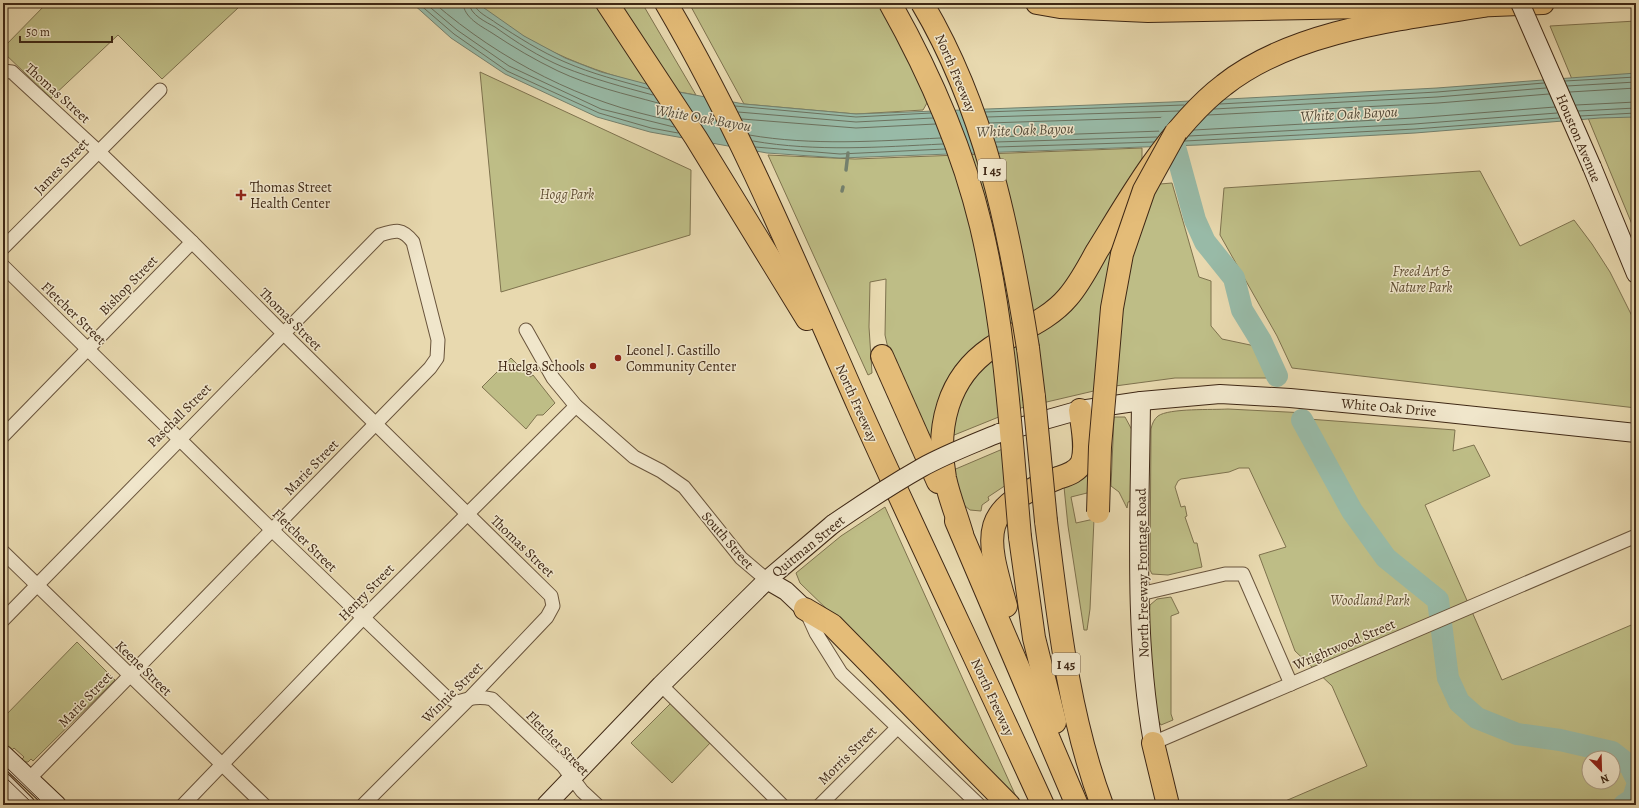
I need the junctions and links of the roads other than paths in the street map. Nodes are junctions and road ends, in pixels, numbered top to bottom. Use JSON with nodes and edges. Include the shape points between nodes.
{"nodes":[{"id":1,"x":607,"y":3,"type":"edge"},
{"id":2,"x":666,"y":3,"type":"edge"},
{"id":3,"x":890,"y":3,"type":"edge"},
{"id":4,"x":922,"y":3,"type":"edge"},
{"id":5,"x":1037,"y":3,"type":"edge"},
{"id":6,"x":1520,"y":3,"type":"edge"},
{"id":7,"x":1543,"y":3,"type":"edge"},
{"id":8,"x":1483,"y":6,"type":"junction"},
{"id":9,"x":4,"y":71,"type":"edge"},
{"id":10,"x":160,"y":90,"type":"dead end"},
{"id":11,"x":1176,"y":132,"type":"junction"},
{"id":12,"x":99,"y":152,"type":"junction"},
{"id":13,"x":380,"y":234,"type":"joint"},
{"id":14,"x":192,"y":242,"type":"junction"},
{"id":15,"x":3,"y":248,"type":"edge"},
{"id":16,"x":3,"y":266,"type":"edge"},
{"id":17,"x":1636,"y":274,"type":"edge"},
{"id":18,"x":526,"y":330,"type":"dead end"},
{"id":19,"x":283,"y":333,"type":"junction"},
{"id":20,"x":88,"y":349,"type":"junction"},
{"id":21,"x":882,"y":356,"type":"dead end"},
{"id":22,"x":1141,"y":401,"type":"junction"},
{"id":23,"x":576,"y":406,"type":"junction"},
{"id":24,"x":1080,"y":410,"type":"junction"},
{"id":25,"x":375,"y":424,"type":"junction"},
{"id":26,"x":1636,"y":433,"type":"edge"},
{"id":27,"x":3,"y":436,"type":"edge"},
{"id":28,"x":179,"y":438,"type":"junction"},
{"id":29,"x":873,"y":439,"type":"junction"},
{"id":30,"x":1098,"y":512,"type":"dead end"},
{"id":31,"x":467,"y":513,"type":"junction"},
{"id":32,"x":272,"y":530,"type":"junction"},
{"id":33,"x":962,"y":534,"type":"junction"},
{"id":34,"x":1636,"y":536,"type":"edge"},
{"id":35,"x":3,"y":552,"type":"edge"},
{"id":36,"x":767,"y":580,"type":"junction"},
{"id":37,"x":36,"y":585,"type":"junction"},
{"id":38,"x":1140,"y":594,"type":"junction"},
{"id":39,"x":551,"y":596,"type":"joint"},
{"id":40,"x":805,"y":609,"type":"junction"},
{"id":41,"x":363,"y":618,"type":"junction"},
{"id":42,"x":3,"y":620,"type":"edge"},
{"id":43,"x":1019,"y":666,"type":"junction"},
{"id":44,"x":129,"y":676,"type":"junction"},
{"id":45,"x":1291,"y":684,"type":"junction"},
{"id":46,"x":661,"y":686,"type":"junction"},
{"id":47,"x":470,"y":698,"type":"junction"},
{"id":48,"x":897,"y":728,"type":"junction"},
{"id":49,"x":1153,"y":744,"type":"junction"},
{"id":50,"x":3,"y":754,"type":"edge"},
{"id":51,"x":223,"y":764,"type":"junction"},
{"id":52,"x":572,"y":778,"type":"junction"},
{"id":53,"x":29,"y":779,"type":"junction"},
{"id":54,"x":3,"y":782,"type":"edge"},
{"id":55,"x":26,"y":805,"type":"edge"},
{"id":56,"x":57,"y":805,"type":"edge"},
{"id":57,"x":183,"y":805,"type":"edge"},
{"id":58,"x":264,"y":805,"type":"edge"},
{"id":59,"x":363,"y":805,"type":"edge"},
{"id":60,"x":546,"y":805,"type":"edge"},
{"id":61,"x":597,"y":805,"type":"edge"},
{"id":62,"x":782,"y":805,"type":"edge"},
{"id":63,"x":820,"y":805,"type":"edge"},
{"id":64,"x":979,"y":805,"type":"edge"},
{"id":65,"x":1008,"y":805,"type":"edge"},
{"id":66,"x":1043,"y":805,"type":"edge"},
{"id":67,"x":1076,"y":805,"type":"edge"},
{"id":68,"x":1080,"y":805,"type":"edge"},
{"id":69,"x":1102,"y":805,"type":"edge"},
{"id":70,"x":1168,"y":805,"type":"edge"}],
"edges":[{"from":1,"to":29,"type":"highway","via":[[761,242],[830,358]]},
{"from":2,"to":29,"type":"highway","name":"North Freeway","via":[[716,93]]},
{"from":3,"to":68,"type":"highway","bridge":true,"via":[[915,47],[944,112],[960,155],[981,227],[1002,356],[1029,605],[1042,672]]},
{"from":4,"to":69,"type":"highway","name":"North Freeway","number":"I 45","bridge":true,"via":[[963,82],[985,144],[1004,211],[1028,348],[1060,634],[1072,695]]},
{"from":5,"to":8,"type":"highway","via":[[1060,7],[1148,11]]},
{"from":6,"to":17,"type":"main road","name":"Houston Avenue","bridge":true},
{"from":7,"to":8,"type":"highway"},
{"from":8,"to":11,"type":"highway","via":[[1384,23],[1286,49],[1225,84],[1204,101]]},
{"from":9,"to":12,"type":"street","name":"Thomas Street","via":[[12,72]]},
{"from":10,"to":12,"type":"street","name":"James Street"},
{"from":11,"to":30,"type":"highway","bridge":true,"via":[[1144,190],[1122,254],[1112,308],[1100,447]]},
{"from":11,"to":33,"type":"highway","bridge":true,"via":[[1127,202],[1069,296],[1051,314],[991,349],[973,363],[950,398],[941,434],[942,455],[946,480]]},
{"from":12,"to":14,"type":"street","name":"Thomas Street"},
{"from":12,"to":15,"type":"street","name":"James Street"},
{"from":13,"to":19,"type":"street","name":"Paschall Street"},
{"from":13,"to":25,"type":"street","name":"Marie Street","via":[[395,230],[406,233],[413,242],[439,350],[430,368]]},
{"from":14,"to":19,"type":"street","name":"Thomas Street"},
{"from":14,"to":20,"type":"street","name":"Bishop Street"},
{"from":16,"to":20,"type":"street","name":"Fletcher Street"},
{"from":18,"to":23,"type":"street","name":"South Street","via":[[553,378]]},
{"from":19,"to":25,"type":"street","name":"Thomas Street"},
{"from":19,"to":28,"type":"street","name":"Paschall Street"},
{"from":20,"to":27,"type":"street","name":"Bishop Street"},
{"from":20,"to":28,"type":"street","name":"Fletcher Street"},
{"from":21,"to":33,"type":"highway"},
{"from":22,"to":24,"type":"main road","name":"Quitman Street"},
{"from":22,"to":26,"type":"main road","name":"White Oak Drive","via":[[1220,394],[1290,398]]},
{"from":22,"to":38,"type":"main road","name":"North Freeway Frontage Road"},
{"from":23,"to":31,"type":"street","name":"Henry Street"},
{"from":23,"to":36,"type":"street","name":"South Street","via":[[634,457],[684,487],[741,558]]},
{"from":24,"to":36,"type":"main road","name":"Quitman Street","bridge":true,"via":[[999,433],[921,468],[878,493],[834,524]]},
{"from":24,"to":43,"type":"highway","via":[[1083,456],[1078,469],[1023,494],[1000,512],[994,523],[994,557]]},
{"from":25,"to":31,"type":"street","name":"Thomas Street"},
{"from":25,"to":32,"type":"street","name":"Marie Street"},
{"from":28,"to":32,"type":"street","name":"Fletcher Street"},
{"from":28,"to":37,"type":"street","name":"Paschall Street"},
{"from":29,"to":66,"type":"highway","name":"North Freeway"},
{"from":31,"to":39,"type":"street","name":"Thomas Street"},
{"from":31,"to":41,"type":"street","name":"Henry Street"},
{"from":32,"to":41,"type":"street","name":"Fletcher Street"},
{"from":32,"to":44,"type":"street","name":"Marie Street"},
{"from":33,"to":43,"type":"highway"},
{"from":34,"to":45,"type":"street","name":"Wrightwood Street"},
{"from":35,"to":37,"type":"street","name":"Keene Street"},
{"from":36,"to":40,"type":"main road","name":"South Street","via":[[786,591]]},
{"from":36,"to":46,"type":"main road","name":"Quitman Street"},
{"from":37,"to":42,"type":"street","name":"Paschall Street"},
{"from":37,"to":44,"type":"street","name":"Keene Street"},
{"from":38,"to":45,"type":"street","via":[[1225,574],[1243,574]]},
{"from":38,"to":49,"type":"main road","name":"North Freeway Frontage Road","via":[[1145,698]]},
{"from":39,"to":47,"type":"street","name":"Winnie Street","via":[[554,606],[547,617]]},
{"from":40,"to":48,"type":"street","name":"South Street","via":[[816,633],[841,673]]},
{"from":40,"to":65,"type":"highway","via":[[832,625]]},
{"from":41,"to":47,"type":"street","name":"Fletcher Street","via":[[446,697],[458,702]]},
{"from":41,"to":51,"type":"street","name":"Henry Street"},
{"from":43,"to":67,"type":"highway"},
{"from":44,"to":51,"type":"street","name":"Keene Street"},
{"from":44,"to":53,"type":"street","name":"Marie Street"},
{"from":45,"to":49,"type":"street","name":"Wrightwood Street"},
{"from":46,"to":52,"type":"main road","name":"Quitman Street"},
{"from":46,"to":62,"type":"street"},
{"from":47,"to":52,"type":"street","name":"Fletcher Street","via":[[492,699],[563,766]]},
{"from":47,"to":59,"type":"street","name":"Winnie Street"},
{"from":48,"to":63,"type":"street","name":"Morris Street"},
{"from":48,"to":64,"type":"street","name":"South Street"},
{"from":49,"to":70,"type":"highway"},
{"from":50,"to":53,"type":"main road"},
{"from":51,"to":57,"type":"street","name":"Henry Street"},
{"from":51,"to":58,"type":"street","name":"Keene Street"},
{"from":52,"to":60,"type":"main road","name":"Quitman Street"},
{"from":52,"to":61,"type":"street","name":"Fletcher Street"},
{"from":53,"to":56,"type":"main road"},
{"from":54,"to":55,"type":"main road"}]}
